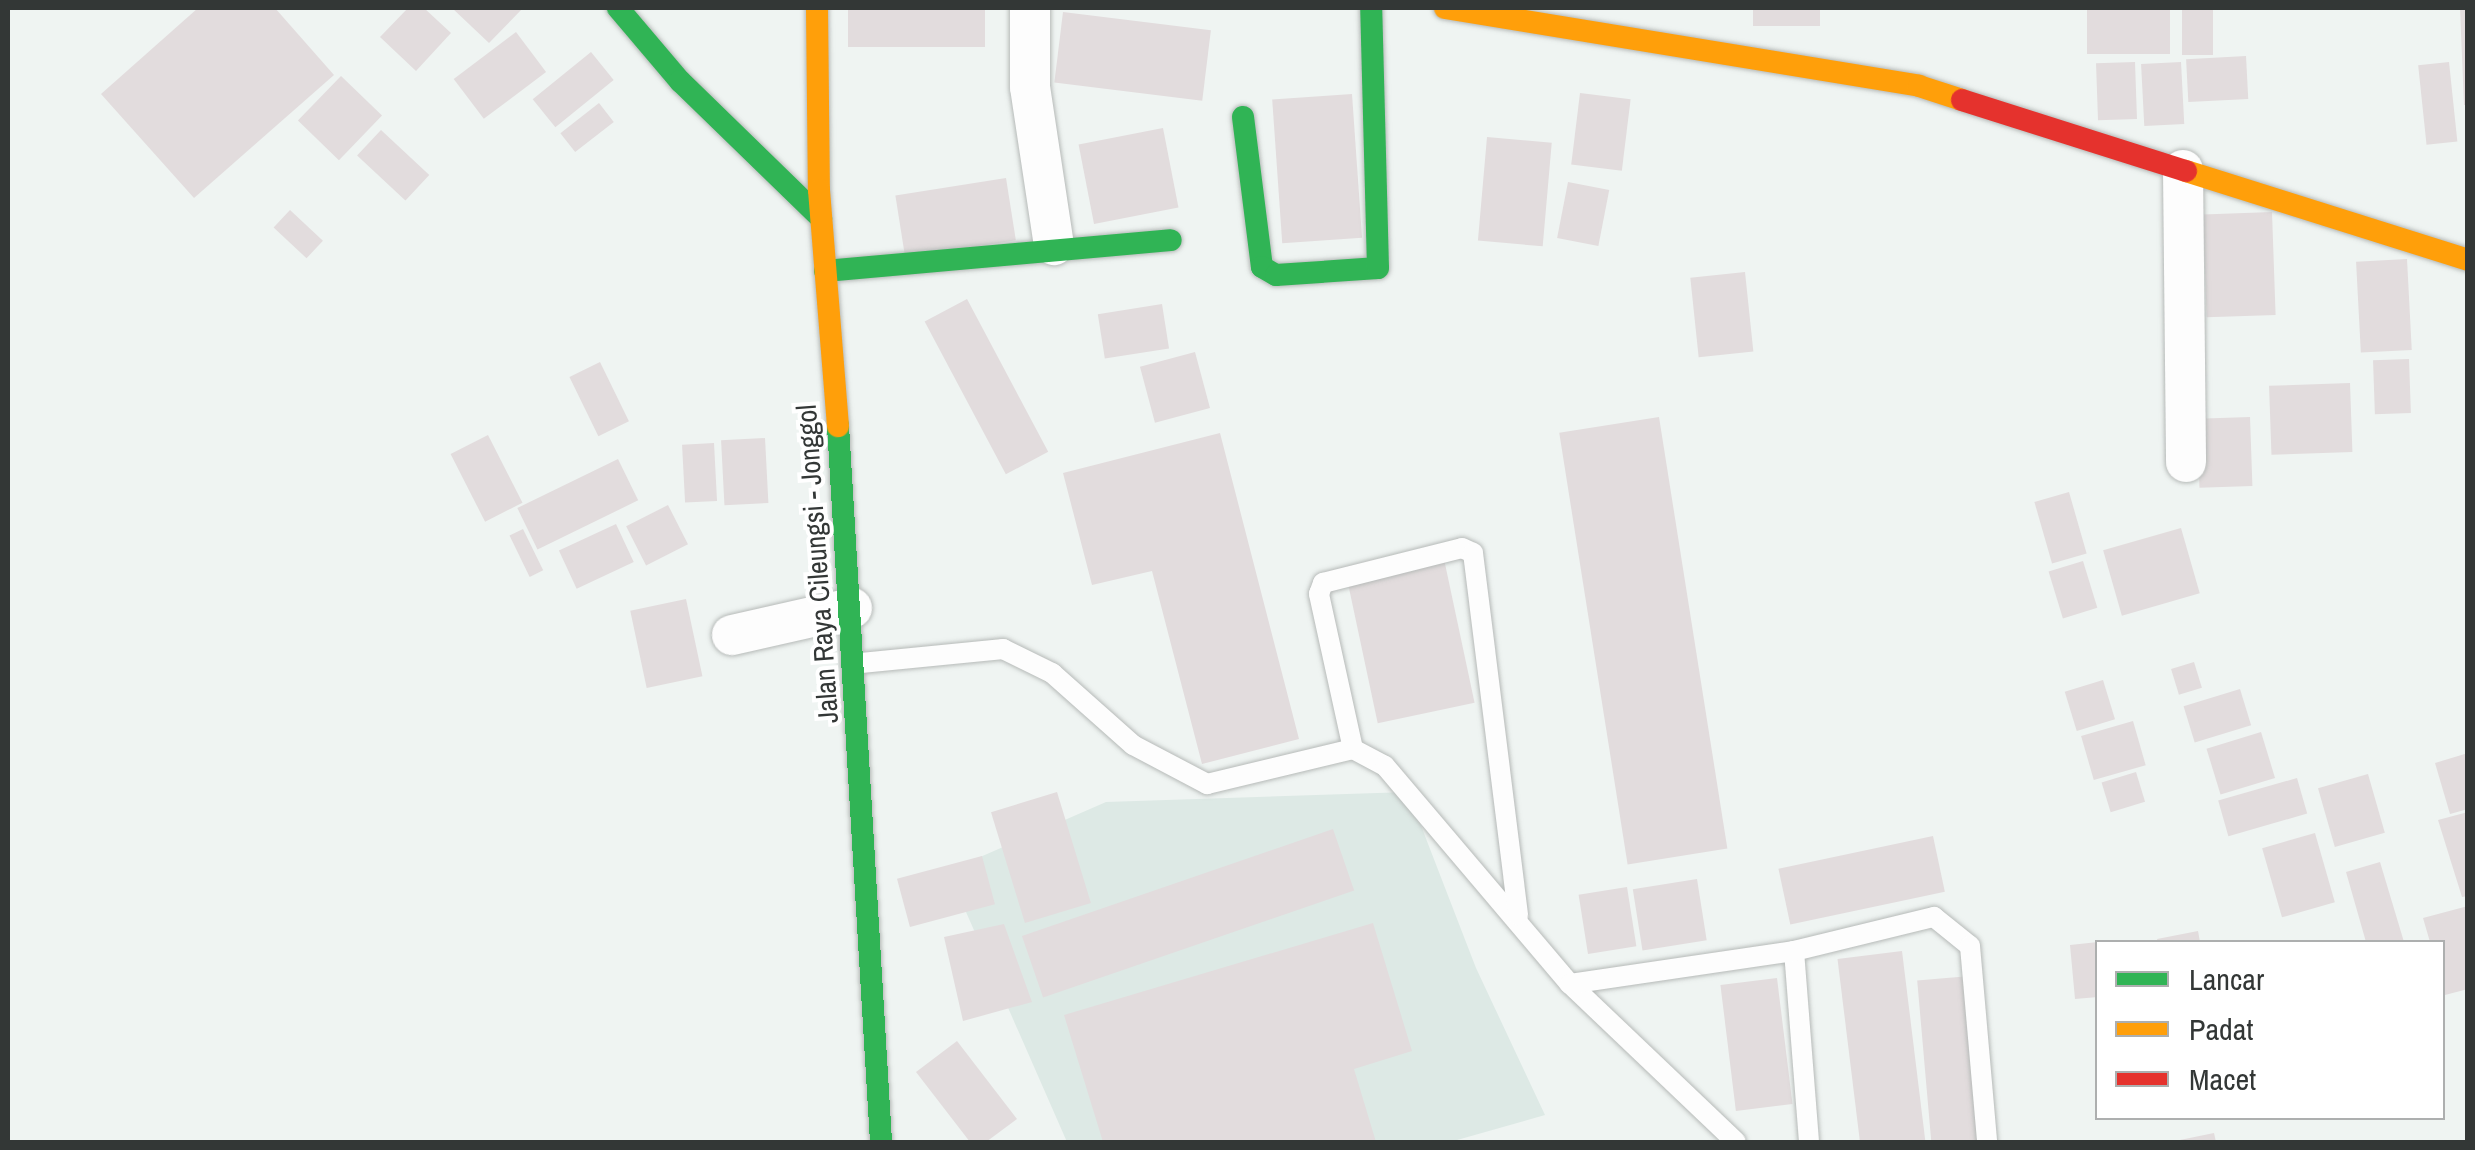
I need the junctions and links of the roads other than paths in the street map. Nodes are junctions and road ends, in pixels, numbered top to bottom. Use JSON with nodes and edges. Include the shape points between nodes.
{"nodes":[{"id":1,"x":618,"y":8,"type":"edge"},
{"id":2,"x":817,"y":8,"type":"edge"},
{"id":3,"x":1030,"y":8,"type":"edge"},
{"id":4,"x":1370,"y":8,"type":"edge"},
{"id":5,"x":1445,"y":8,"type":"edge"},
{"id":6,"x":1243,"y":116,"type":"dead end"},
{"id":7,"x":2183,"y":170,"type":"junction"},
{"id":8,"x":821,"y":218,"type":"junction"},
{"id":9,"x":1171,"y":240,"type":"dead end"},
{"id":10,"x":1054,"y":246,"type":"junction"},
{"id":11,"x":2468,"y":260,"type":"edge"},
{"id":12,"x":825,"y":272,"type":"junction"},
{"id":13,"x":2186,"y":462,"type":"dead end"},
{"id":14,"x":852,"y":608,"type":"junction"},
{"id":15,"x":732,"y":635,"type":"dead end"},
{"id":16,"x":857,"y":664,"type":"junction"},
{"id":17,"x":1353,"y":749,"type":"junction"},
{"id":18,"x":1518,"y":916,"type":"junction"},
{"id":19,"x":1794,"y":952,"type":"junction"},
{"id":20,"x":1570,"y":984,"type":"junction"},
{"id":21,"x":881,"y":1142,"type":"edge"},
{"id":22,"x":1736,"y":1142,"type":"edge"},
{"id":23,"x":1809,"y":1142,"type":"edge"},
{"id":24,"x":1986,"y":1142,"type":"edge"}],
"edges":[{"from":1,"to":8,"type":"street","via":[[680,81]]},
{"from":2,"to":8,"type":"street","name":"Jalan Raya Cileungsi - Jonggol"},
{"from":3,"to":10,"type":"street","via":[[1030,87]]},
{"from":4,"to":6,"type":"street","via":[[1378,268],[1276,275],[1262,267]]},
{"from":5,"to":7,"type":"street","via":[[1919,86]]},
{"from":7,"to":11,"type":"street"},
{"from":7,"to":13,"type":"street"},
{"from":8,"to":12,"type":"street","name":"Jalan Raya Cileungsi - Jonggol"},
{"from":9,"to":10,"type":"street"},
{"from":10,"to":12,"type":"street"},
{"from":12,"to":14,"type":"street","name":"Jalan Raya Cileungsi - Jonggol"},
{"from":14,"to":15,"type":"street"},
{"from":14,"to":16,"type":"street","name":"Jalan Raya Cileungsi - Jonggol"},
{"from":16,"to":17,"type":"lane","via":[[1003,648],[1052,673],[1133,745],[1207,784]]},
{"from":16,"to":21,"type":"street","name":"Jalan Raya Cileungsi - Jonggol"},
{"from":17,"to":18,"type":"lane","via":[[1385,766]]},
{"from":17,"to":18,"type":"lane","via":[[1319,594],[1323,583],[1462,548],[1474,553]]},
{"from":18,"to":20,"type":"lane"},
{"from":19,"to":20,"type":"lane"},
{"from":19,"to":23,"type":"lane"},
{"from":19,"to":24,"type":"lane","via":[[1934,917],[1955,929],[1970,946]]},
{"from":20,"to":22,"type":"lane"}]}
